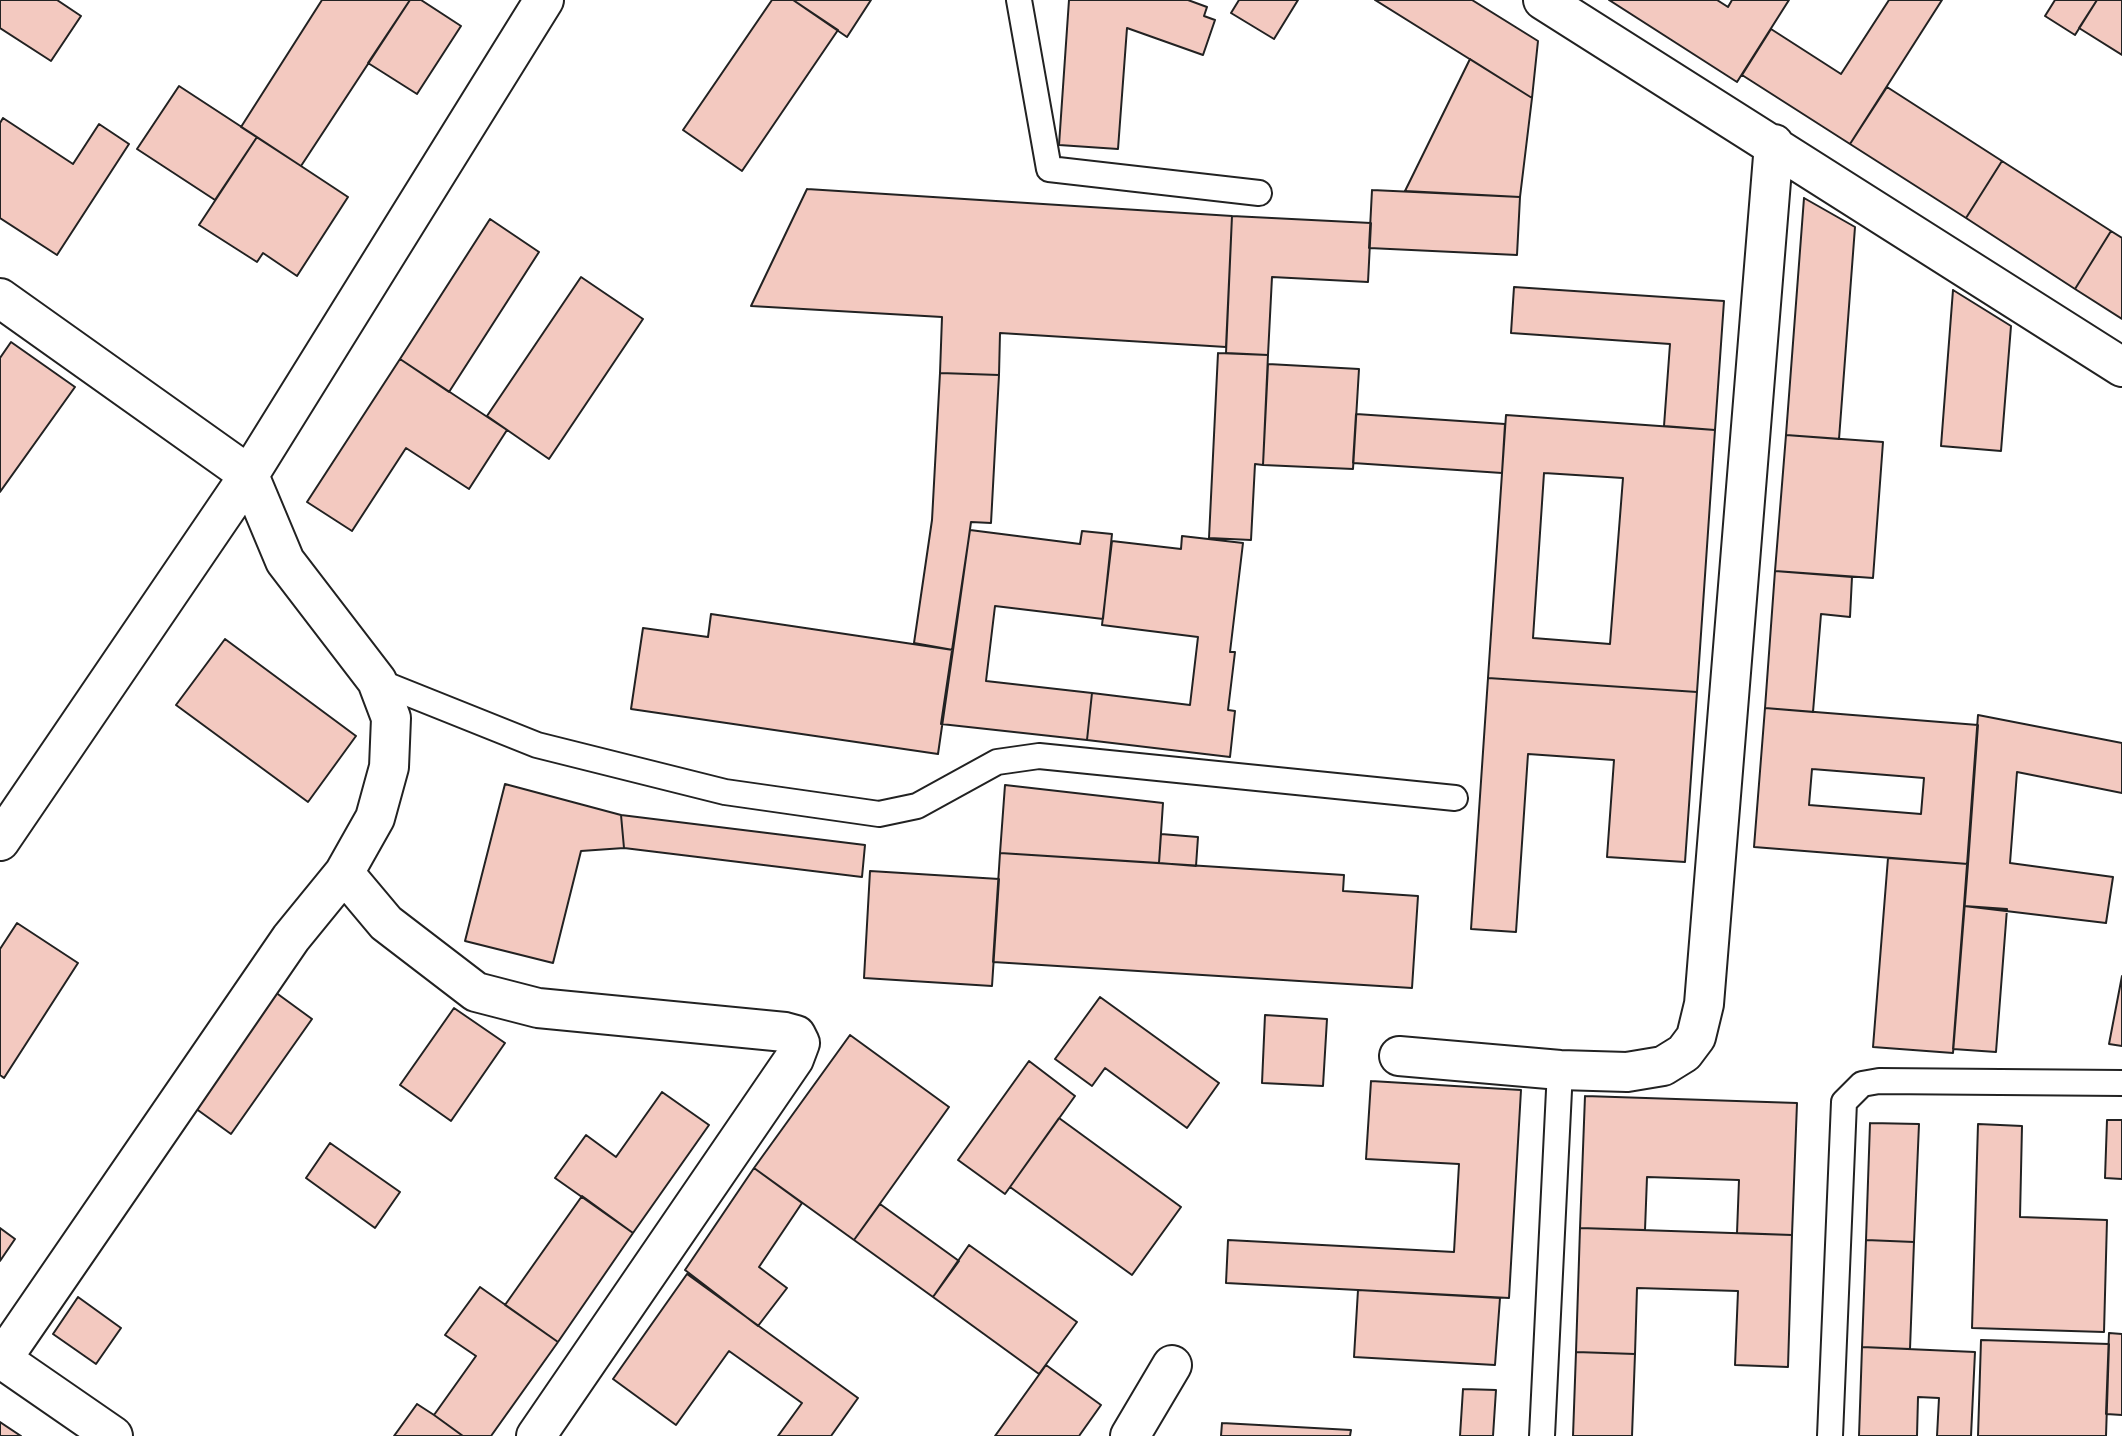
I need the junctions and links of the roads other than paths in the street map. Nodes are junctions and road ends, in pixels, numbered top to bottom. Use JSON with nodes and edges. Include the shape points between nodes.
{"nodes":[{"id":1,"x":544,"y":0,"type":"edge"},
{"id":2,"x":1019,"y":0,"type":"edge"},
{"id":3,"x":1543,"y":0,"type":"edge"},
{"id":4,"x":1774,"y":144,"type":"junction"},
{"id":5,"x":1259,"y":193,"type":"dead end"},
{"id":6,"x":0,"y":298,"type":"edge"},
{"id":7,"x":2122,"y":367,"type":"edge"},
{"id":8,"x":249,"y":475,"type":"junction"},
{"id":9,"x":377,"y":681,"type":"junction"},
{"id":10,"x":1455,"y":798,"type":"dead end"},
{"id":11,"x":0,"y":841,"type":"edge"},
{"id":12,"x":344,"y":873,"type":"junction"},
{"id":13,"x":1399,"y":1056,"type":"dead end"},
{"id":14,"x":1560,"y":1070,"type":"junction"},
{"id":15,"x":2122,"y":1083,"type":"edge"},
{"id":16,"x":1,"y":1358,"type":"edge"},
{"id":17,"x":1172,"y":1364,"type":"dead end"},
{"id":18,"x":113,"y":1436,"type":"edge"},
{"id":19,"x":536,"y":1436,"type":"edge"},
{"id":20,"x":1130,"y":1436,"type":"edge"},
{"id":21,"x":1542,"y":1436,"type":"edge"},
{"id":22,"x":1830,"y":1436,"type":"edge"}],
"edges":[{"from":1,"to":8,"type":"street"},
{"from":2,"to":5,"type":"lane","via":[[1049,169]]},
{"from":3,"to":4,"type":"street"},
{"from":4,"to":7,"type":"street"},
{"from":4,"to":14,"type":"street","via":[[1705,990],[1696,1037],[1684,1053],[1663,1066],[1627,1072]]},
{"from":6,"to":8,"type":"street"},
{"from":8,"to":9,"type":"street","via":[[285,561]]},
{"from":8,"to":11,"type":"street"},
{"from":9,"to":10,"type":"lane","via":[[537,745],[725,792],[879,814],[917,806],[997,762],[1039,756]]},
{"from":9,"to":12,"type":"street","via":[[391,718],[389,766],[375,818]]},
{"from":12,"to":16,"type":"street","via":[[291,938]]},
{"from":12,"to":19,"type":"street","via":[[386,923],[476,992],[538,1008],[785,1032],[796,1035],[800,1043],[794,1059]]},
{"from":13,"to":14,"type":"street"},
{"from":14,"to":21,"type":"lane"},
{"from":15,"to":22,"type":"lane","via":[[1879,1082],[1862,1084],[1844,1102]]},
{"from":16,"to":18,"type":"street"},
{"from":17,"to":20,"type":"street"}]}
